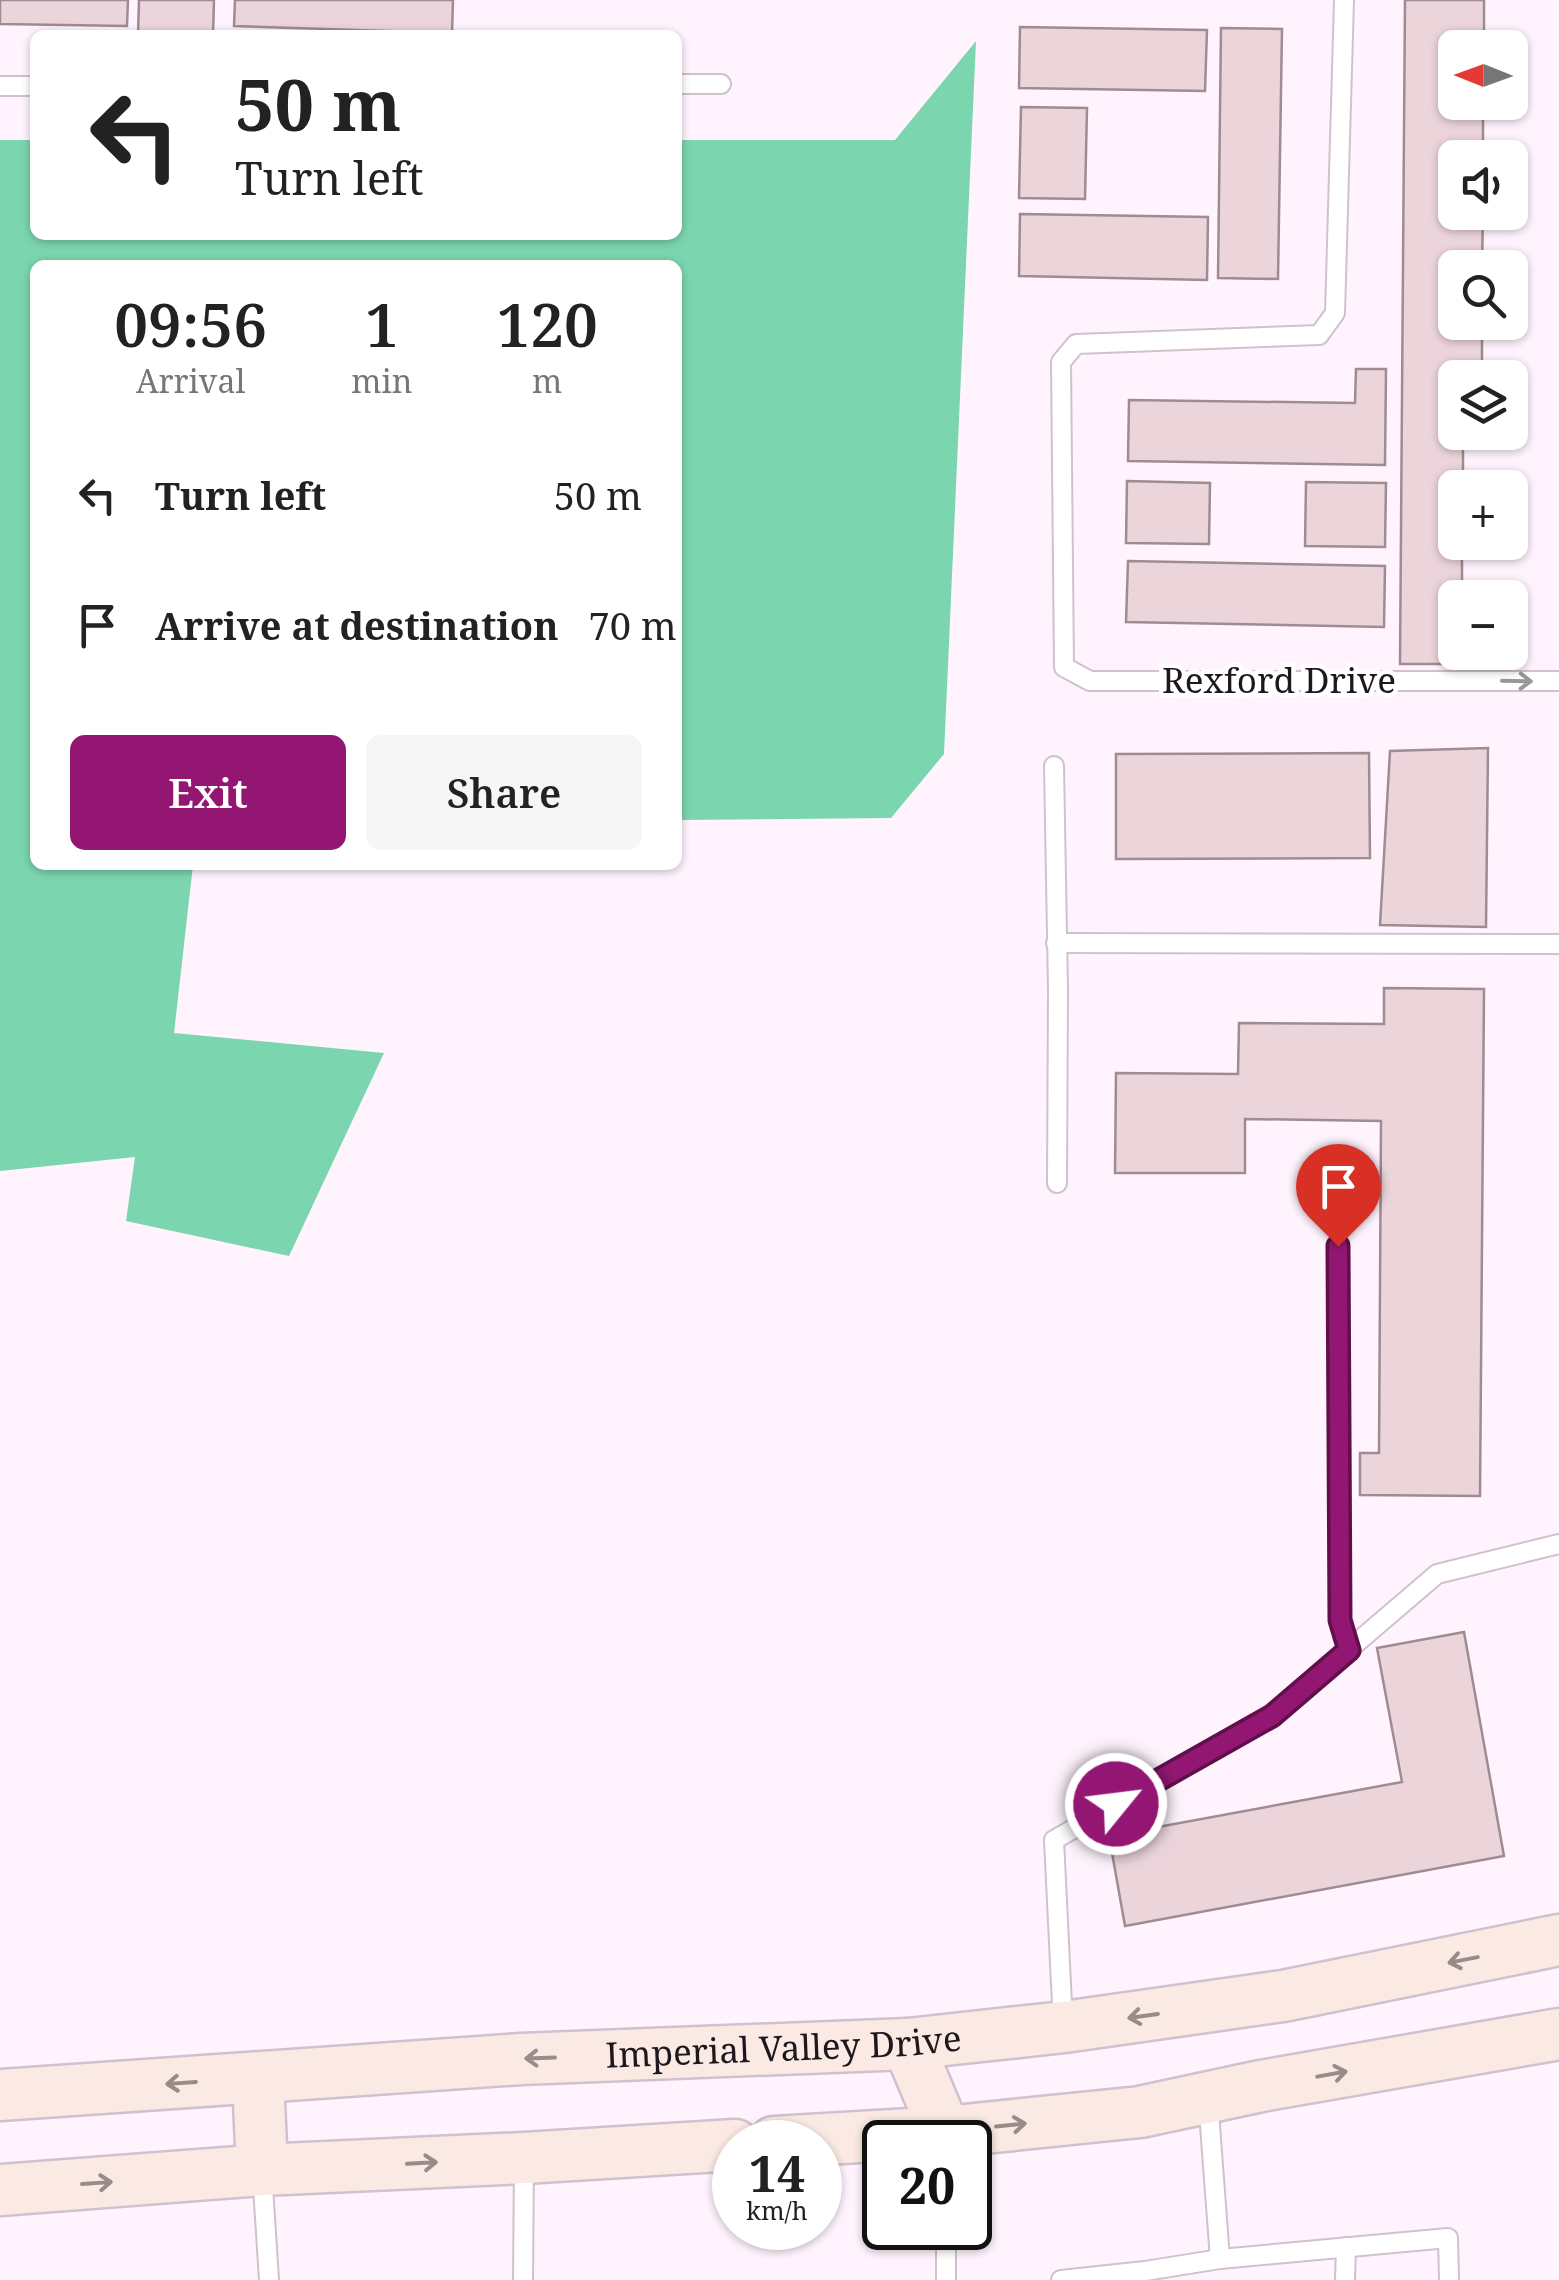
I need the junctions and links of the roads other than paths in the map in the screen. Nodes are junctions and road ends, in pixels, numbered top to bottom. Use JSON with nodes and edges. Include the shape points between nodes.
{"nodes":[{"id":1,"x":1344,"y":0,"type":"edge"},
{"id":2,"x":682,"y":84,"type":"edge"},
{"id":3,"x":721,"y":84,"type":"dead end"},
{"id":4,"x":0,"y":86,"type":"edge"},
{"id":5,"x":30,"y":86,"type":"edge"},
{"id":6,"x":1559,"y":681,"type":"edge"},
{"id":7,"x":1054,"y":766,"type":"dead end"},
{"id":8,"x":1056,"y":943,"type":"junction"},
{"id":9,"x":1559,"y":944,"type":"edge"},
{"id":10,"x":1057,"y":1183,"type":"dead end"},
{"id":11,"x":1338,"y":1246,"type":"dead end"},
{"id":12,"x":1559,"y":1544,"type":"edge"},
{"id":13,"x":1349,"y":1650,"type":"junction"},
{"id":14,"x":1559,"y":1904,"type":"edge"},
{"id":15,"x":1559,"y":1940,"type":"edge"},
{"id":16,"x":1559,"y":1960,"type":"edge"},
{"id":17,"x":1064,"y":2027,"type":"junction"},
{"id":18,"x":1559,"y":2034,"type":"edge"},
{"id":19,"x":908,"y":2044,"type":"junction"},
{"id":20,"x":258,"y":2078,"type":"junction"},
{"id":21,"x":0,"y":2094,"type":"edge"},
{"id":22,"x":1208,"y":2097,"type":"junction"},
{"id":23,"x":938,"y":2120,"type":"edge"},
{"id":24,"x":992,"y":2131,"type":"edge"},
{"id":25,"x":712,"y":2146,"type":"edge"},
{"id":26,"x":524,"y":2158,"type":"junction"},
{"id":27,"x":262,"y":2170,"type":"junction"},
{"id":28,"x":0,"y":2190,"type":"edge"},
{"id":29,"x":1346,"y":2247,"type":"junction"},
{"id":30,"x":946,"y":2250,"type":"edge"},
{"id":31,"x":1220,"y":2258,"type":"junction"},
{"id":32,"x":1145,"y":2275,"type":"edge"},
{"id":33,"x":269,"y":2280,"type":"edge"},
{"id":34,"x":524,"y":2280,"type":"edge"},
{"id":35,"x":946,"y":2280,"type":"edge"},
{"id":36,"x":1061,"y":2280,"type":"edge"},
{"id":37,"x":1345,"y":2280,"type":"edge"},
{"id":38,"x":1449,"y":2280,"type":"edge"}],
"edges":[{"from":1,"to":6,"type":"lane","name":"Rexford Drive","one_way":true,"via":[[1335,313],[1319,335],[1076,344],[1061,362],[1064,667],[1090,681]]},
{"from":2,"to":3,"type":"lane"},
{"from":4,"to":5,"type":"lane"},
{"from":7,"to":8,"type":"lane"},
{"from":8,"to":9,"type":"lane"},
{"from":8,"to":10,"type":"lane"},
{"from":11,"to":13,"type":"lane","via":[[1340,1620]]},
{"from":12,"to":13,"type":"lane","via":[[1437,1574]]},
{"from":13,"to":17,"type":"lane","via":[[1272,1716],[1054,1840]]},
{"from":14,"to":15,"type":"main road"},
{"from":15,"to":16,"type":"main road"},
{"from":15,"to":17,"type":"main road","name":"Imperial Valley Drive","one_way":true,"via":[[1284,1996]]},
{"from":17,"to":19,"type":"main road","name":"Imperial Valley Drive"},
{"from":22,"to":18,"type":"main road","one_way":true},
{"from":19,"to":20,"type":"main road","name":"Imperial Valley Drive","one_way":true,"via":[[521,2058]]},
{"from":19,"to":23,"type":"main road"},
{"from":20,"to":21,"type":"main road","name":"Imperial Valley Drive","one_way":true},
{"from":20,"to":27,"type":"main road"},
{"from":24,"to":22,"type":"main road","one_way":true},
{"from":22,"to":31,"type":"lane"},
{"from":25,"to":26,"type":"main road"},
{"from":27,"to":26,"type":"main road","one_way":true},
{"from":26,"to":34,"type":"lane"},
{"from":28,"to":27,"type":"main road","one_way":true},
{"from":27,"to":33,"type":"lane"},
{"from":29,"to":31,"type":"lane"},
{"from":29,"to":37,"type":"lane"},
{"from":29,"to":38,"type":"lane","via":[[1448,2238]]},
{"from":30,"to":35,"type":"lane"},
{"from":31,"to":32,"type":"lane"},
{"from":32,"to":36,"type":"lane"}]}
